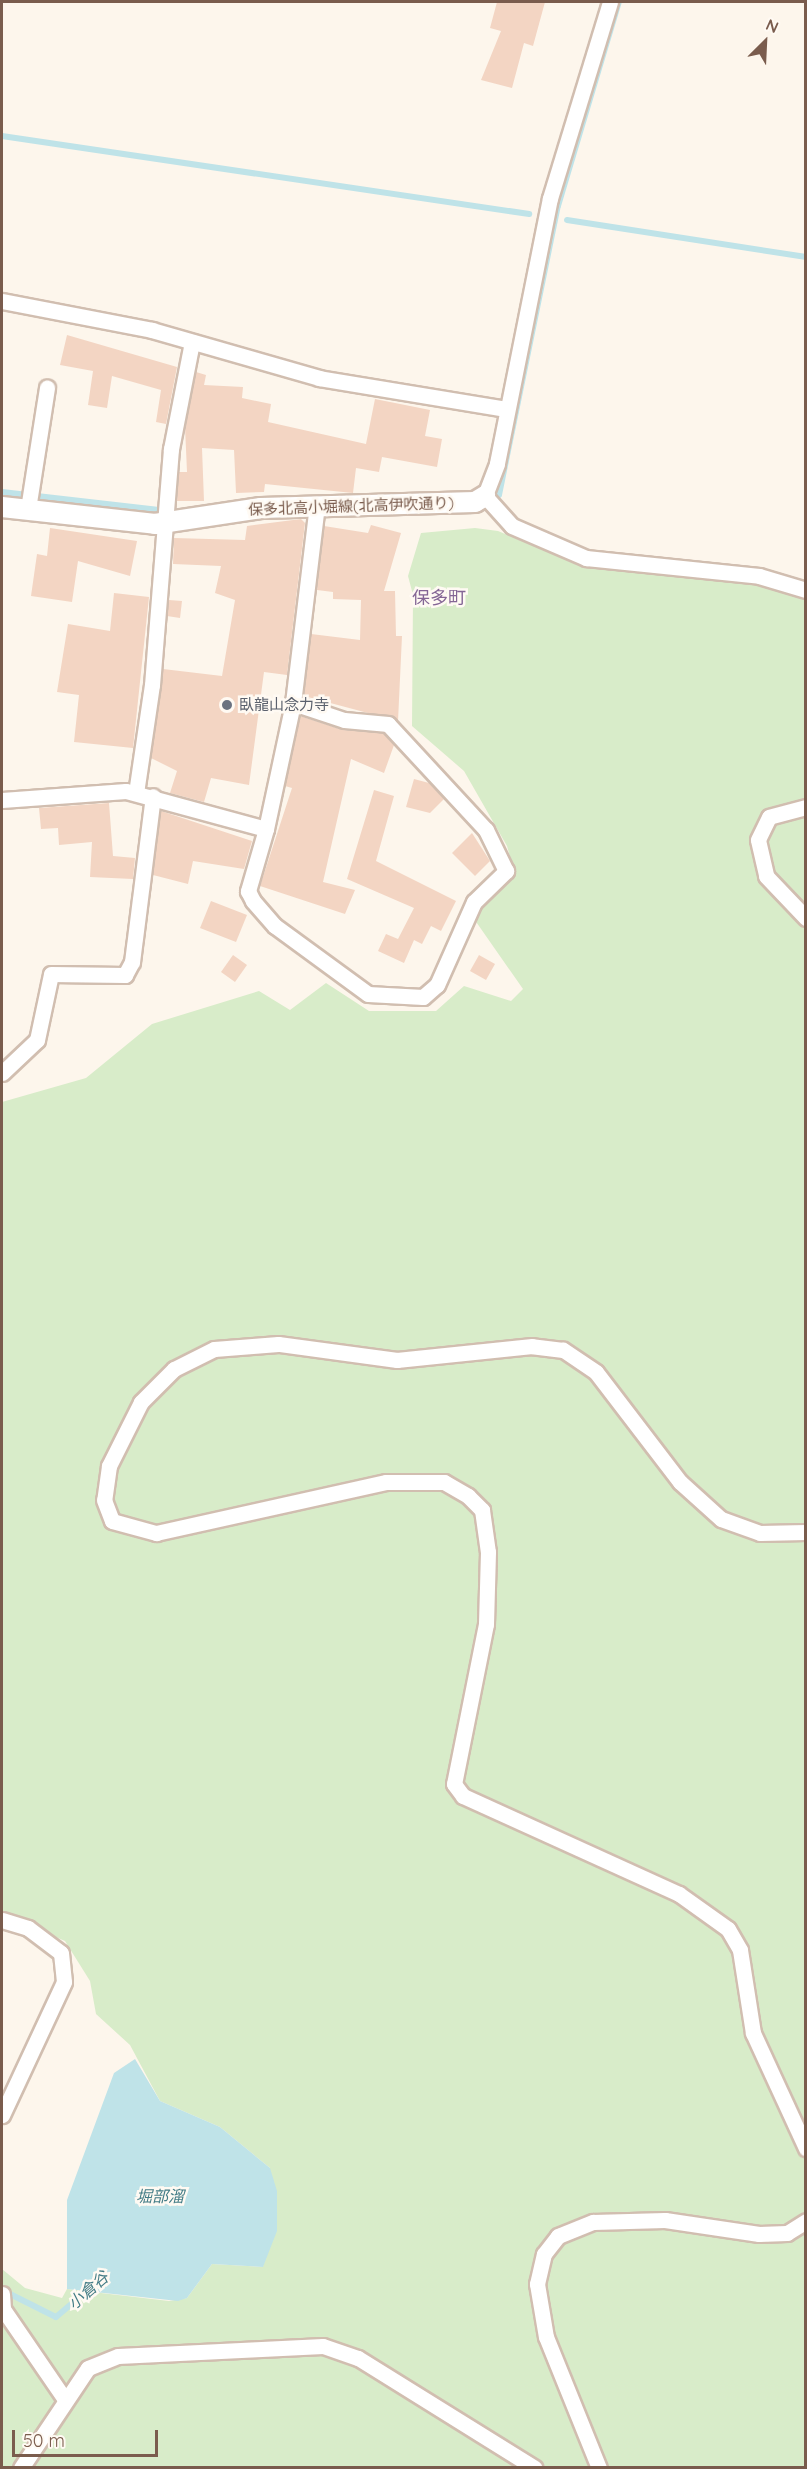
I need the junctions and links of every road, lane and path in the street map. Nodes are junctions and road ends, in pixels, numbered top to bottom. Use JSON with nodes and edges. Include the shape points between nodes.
{"nodes":[{"id":1,"x":610,"y":2,"type":"edge"},
{"id":2,"x":2,"y":302,"type":"edge"},
{"id":3,"x":192,"y":342,"type":"junction"},
{"id":4,"x":47,"y":387,"type":"dead end"},
{"id":5,"x":506,"y":409,"type":"junction"},
{"id":6,"x":29,"y":500,"type":"junction"},
{"id":7,"x":489,"y":501,"type":"junction"},
{"id":8,"x":2,"y":507,"type":"edge"},
{"id":9,"x":317,"y":508,"type":"junction"},
{"id":10,"x":164,"y":523,"type":"junction"},
{"id":11,"x":806,"y":590,"type":"edge"},
{"id":12,"x":293,"y":703,"type":"junction"},
{"id":13,"x":136,"y":793,"type":"junction"},
{"id":14,"x":153,"y":796,"type":"junction"},
{"id":15,"x":2,"y":800,"type":"edge"},
{"id":16,"x":806,"y":807,"type":"edge"},
{"id":17,"x":266,"y":829,"type":"junction"},
{"id":18,"x":806,"y":918,"type":"edge"},
{"id":19,"x":2,"y":1073,"type":"edge"},
{"id":20,"x":806,"y":1532,"type":"edge"},
{"id":21,"x":2,"y":1920,"type":"edge"},
{"id":22,"x":2,"y":2115,"type":"edge"},
{"id":23,"x":806,"y":2148,"type":"edge"},
{"id":24,"x":806,"y":2221,"type":"edge"},
{"id":25,"x":2,"y":2294,"type":"edge"},
{"id":26,"x":64,"y":2398,"type":"junction"},
{"id":27,"x":21,"y":2468,"type":"edge"},
{"id":28,"x":535,"y":2468,"type":"edge"},
{"id":29,"x":599,"y":2468,"type":"edge"}],
"edges":[{"from":1,"to":5,"type":"street","via":[[550,198]]},
{"from":2,"to":3,"type":"street"},
{"from":3,"to":5,"type":"street","via":[[319,378]]},
{"from":3,"to":10,"type":"street","via":[[176,408]]},
{"from":4,"to":6,"type":"street"},
{"from":5,"to":7,"type":"street"},
{"from":6,"to":8,"type":"street","name":"保多北高小堀線(北高伊吹通り)"},
{"from":6,"to":10,"type":"street","name":"保多北高小堀線(北高伊吹通り)"},
{"from":7,"to":9,"type":"street","name":"保多北高小堀線(北高伊吹通り)"},
{"from":7,"to":11,"type":"street","via":[[512,526],[586,558],[759,576]]},
{"from":9,"to":10,"type":"street","name":"保多北高小堀線(北高伊吹通り)"},
{"from":9,"to":12,"type":"street"},
{"from":10,"to":13,"type":"street","via":[[152,685]]},
{"from":12,"to":17,"type":"street"},
{"from":12,"to":17,"type":"street","via":[[344,720],[388,724],[486,830],[506,871],[474,902],[436,985],[423,997],[368,994],[275,926],[253,901],[248,891]]},
{"from":13,"to":14,"type":"street"},
{"from":13,"to":15,"type":"street"},
{"from":14,"to":17,"type":"street"},
{"from":14,"to":19,"type":"street","via":[[132,962],[125,975],[51,974],[37,1040]]},
{"from":16,"to":18,"type":"street","via":[[769,817],[758,840],[766,876]]},
{"from":20,"to":23,"type":"street","via":[[760,1533],[721,1519],[680,1482],[596,1372],[563,1350],[532,1346],[397,1360],[278,1344],[214,1349],[174,1369],[141,1401],[109,1466],[104,1500],[112,1521],[156,1533],[386,1482],[444,1482],[468,1496],[482,1510],[488,1552],[486,1624],[454,1784],[463,1796],[679,1894],[728,1929],[740,1950],[753,2033]]},
{"from":21,"to":22,"type":"street","via":[[28,1928],[61,1953],[64,1982]]},
{"from":24,"to":29,"type":"street","via":[[787,2233],[759,2234],[665,2220],[593,2222],[558,2236],[544,2254],[537,2284],[544,2327]]},
{"from":25,"to":26,"type":"street","via":[[3,2309]]},
{"from":26,"to":27,"type":"street"},
{"from":26,"to":28,"type":"street","via":[[88,2368],[118,2356],[324,2346],[358,2358]]}]}
